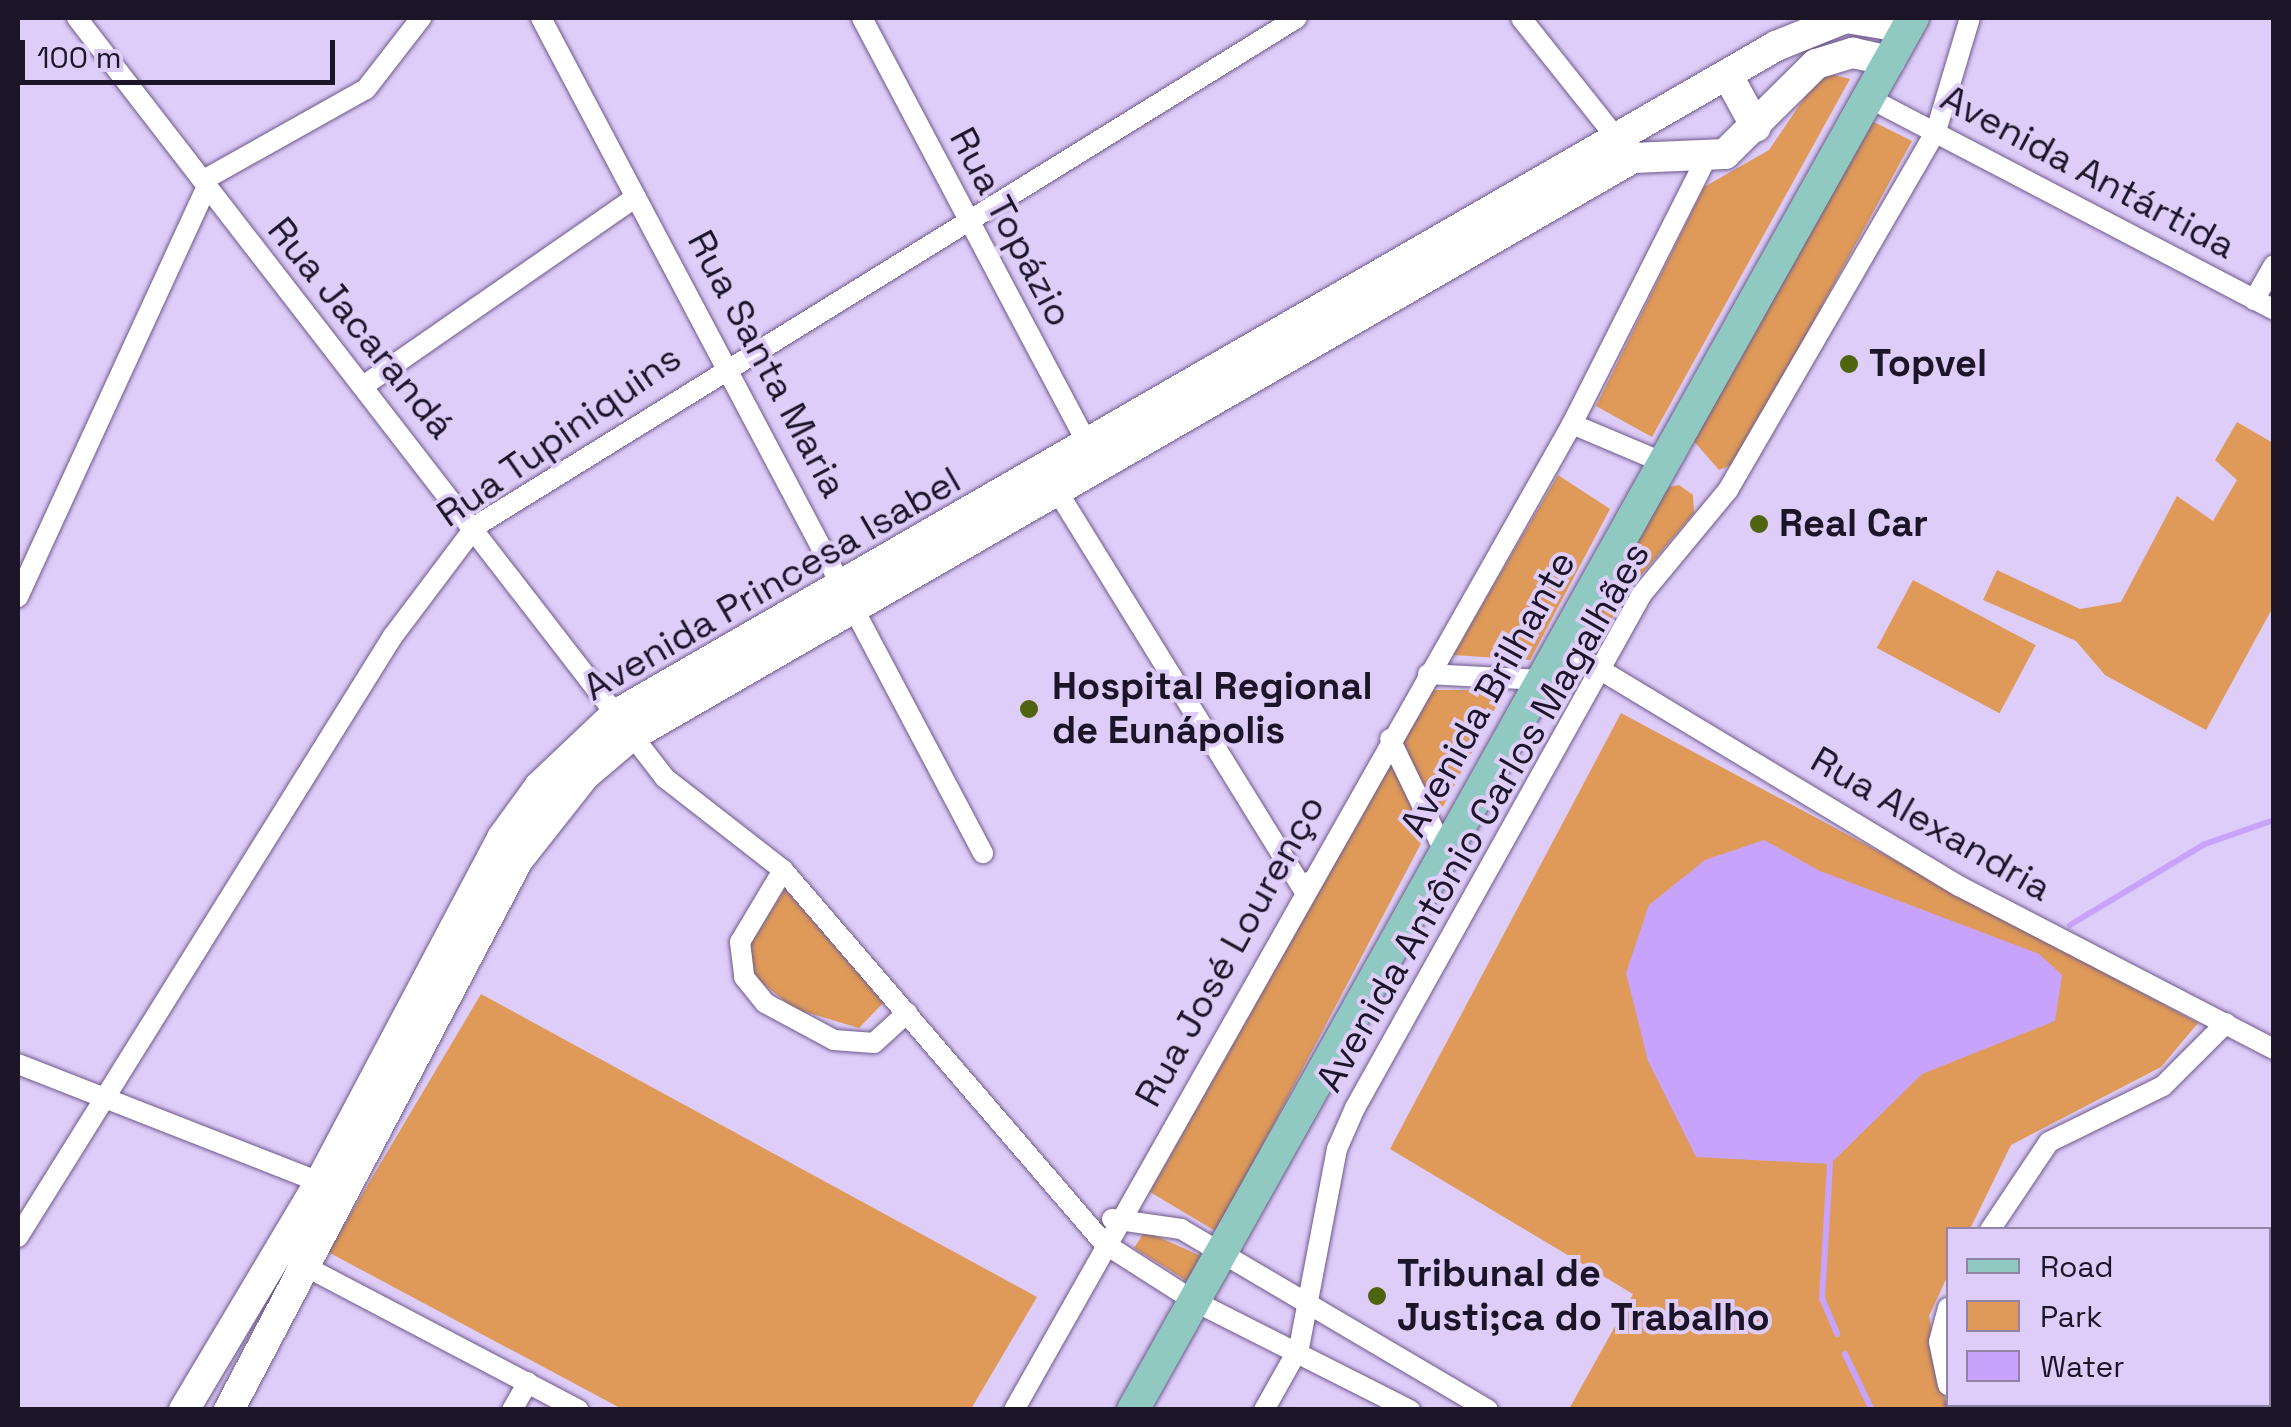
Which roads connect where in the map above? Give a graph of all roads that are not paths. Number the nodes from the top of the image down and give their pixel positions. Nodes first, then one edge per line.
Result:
1 (76, 18) edge
2 (422, 18) edge
3 (541, 18) edge
4 (862, 18) edge
5 (1297, 18) edge
6 (1521, 18) edge
7 (1970, 18) edge
8 (1910, 23) edge
9 (1890, 61) junction
10 (1728, 76) junction
11 (1869, 98) junction
12 (1677, 106) junction
13 (1756, 127) junction
14 (1936, 130) junction
15 (1626, 149) junction
16 (1701, 156) junction
17 (206, 185) junction
18 (636, 196) junction
19 (968, 224) junction
20 (2274, 265) edge
21 (2254, 300) junction
22 (2274, 310) edge
23 (730, 361) junction
24 (366, 384) junction
25 (1572, 424) junction
26 (1094, 456) junction
27 (1662, 462) junction
28 (1051, 481) junction
29 (476, 526) junction
30 (18, 597) edge
31 (854, 599) junction
32 (1561, 646) junction
33 (1599, 670) junction
34 (1428, 674) junction
35 (1541, 680) junction
36 (623, 726) junction
37 (1390, 739) junction
38 (983, 853) dead end
39 (1445, 853) junction
40 (783, 870) junction
41 (1310, 882) junction
42 (907, 1013) junction
43 (2226, 1023) junction
44 (2274, 1049) edge
45 (18, 1064) edge
46 (102, 1102) junction
47 (334, 1187) junction
48 (1120, 1218) junction
49 (1085, 1222) junction
50 (1992, 1227) edge
51 (18, 1237) edge
52 (1105, 1244) junction
53 (1222, 1251) junction
54 (280, 1253) junction
55 (308, 1268) junction
56 (1194, 1300) junction
57 (1304, 1305) junction
58 (1946, 1316) edge
59 (1299, 1348) junction
60 (217, 1356) junction
61 (249, 1374) junction
62 (1946, 1375) edge
63 (528, 1382) junction
64 (184, 1410) edge
65 (229, 1410) edge
66 (512, 1410) edge
67 (579, 1410) edge
68 (1014, 1410) edge
69 (1132, 1410) edge
70 (1264, 1410) edge
71 (1410, 1410) edge
72 (1488, 1410) edge

1 - 17 street, Rua Jacarandá
2 - 17 street
3 - 18 street, Rua Santa Maria
4 - 19 street, Rua Topázio
5 - 19 street, Rua Tupiniquins
6 - 15 street
7 - 14 street, Avenida Antônio Carlos Magalhães
8 - 9 main road, Avenida Brilhante
8 - 10 main road
9 - 11 main road, Avenida Brilhante
9 - 13 main road
10 - 12 main road, Avenida Princesa Isabel
10 - 13 main road
11 - 14 street, Avenida Antártida
11 - 27 main road, Avenida Brilhante
12 - 15 main road, Avenida Princesa Isabel
12 - 16 main road
13 - 16 main road
14 - 21 street, Avenida Antártida
14 - 33 street, Avenida Antônio Carlos Magalhães
15 - 16 main road, Avenida Princesa Isabel
15 - 26 main road, Avenida Princesa Isabel
16 - 25 street, Rua José Lourenço
17 - 24 street, Rua Jacarandá
17 - 30 street
18 - 23 street, Rua Santa Maria
18 - 24 street
19 - 23 street, Rua Tupiniquins
19 - 26 street, Rua Topázio
20 - 21 street
21 - 22 street, Avenida Antártida
23 - 29 street, Rua Tupiniquins
23 - 31 street, Rua Santa Maria
24 - 29 street, Rua Jacarandá
25 - 27 street
25 - 34 street, Rua José Lourenço
26 - 28 main road, Avenida Princesa Isabel
27 - 32 main road, Avenida Brilhante
28 - 31 main road, Avenida Princesa Isabel
28 - 41 street
29 - 36 street, Rua Jacarandá
29 - 46 street, Rua Tupiniquins
31 - 36 main road, Avenida Princesa Isabel
31 - 38 street, Rua Santa Maria
32 - 33 street, Rua Alexandria
32 - 35 main road, Avenida Brilhante
33 - 43 street, Rua Alexandria
33 - 57 street, Avenida Antônio Carlos Magalhães
34 - 35 street
34 - 37 street, Rua José Lourenço
35 - 39 main road, Avenida Brilhante
36 - 40 street, Rua Jacarandá
36 - 47 main road, Avenida Princesa Isabel
37 - 39 street
37 - 41 street, Rua José Lourenço
39 - 53 main road, Avenida Brilhante
40 - 42 street, Rua Jacarandá
40 - 42 street
41 - 48 street, Rua José Lourenço
42 - 49 street, Rua Jacarandá
43 - 44 street, Rua Alexandria
43 - 50 street
45 - 46 street
46 - 47 street
46 - 51 street, Rua Tupiniquins
47 - 54 main road, Avenida Princesa Isabel
47 - 55 main road, Avenida Princesa Isabel
48 - 49 street
48 - 52 street, Rua José Lourenço
48 - 53 street
49 - 52 street, Rua Jacarandá
52 - 56 street, Rua Jacarandá
52 - 68 street, Rua José Lourenço
53 - 56 main road, Avenida Brilhante
53 - 57 street
54 - 55 street
54 - 60 main road, Avenida Princesa Isabel
55 - 61 main road, Avenida Princesa Isabel
55 - 63 street
56 - 59 street, Rua Jacarandá
56 - 69 main road, Avenida Brilhante
57 - 59 street, Avenida Antônio Carlos Magalhães
57 - 72 street
58 - 62 street
59 - 70 street
59 - 71 street, Rua Jacarandá
60 - 61 main road
60 - 64 main road, Avenida Princesa Isabel
61 - 65 main road, Avenida Princesa Isabel
63 - 66 street
63 - 67 street

